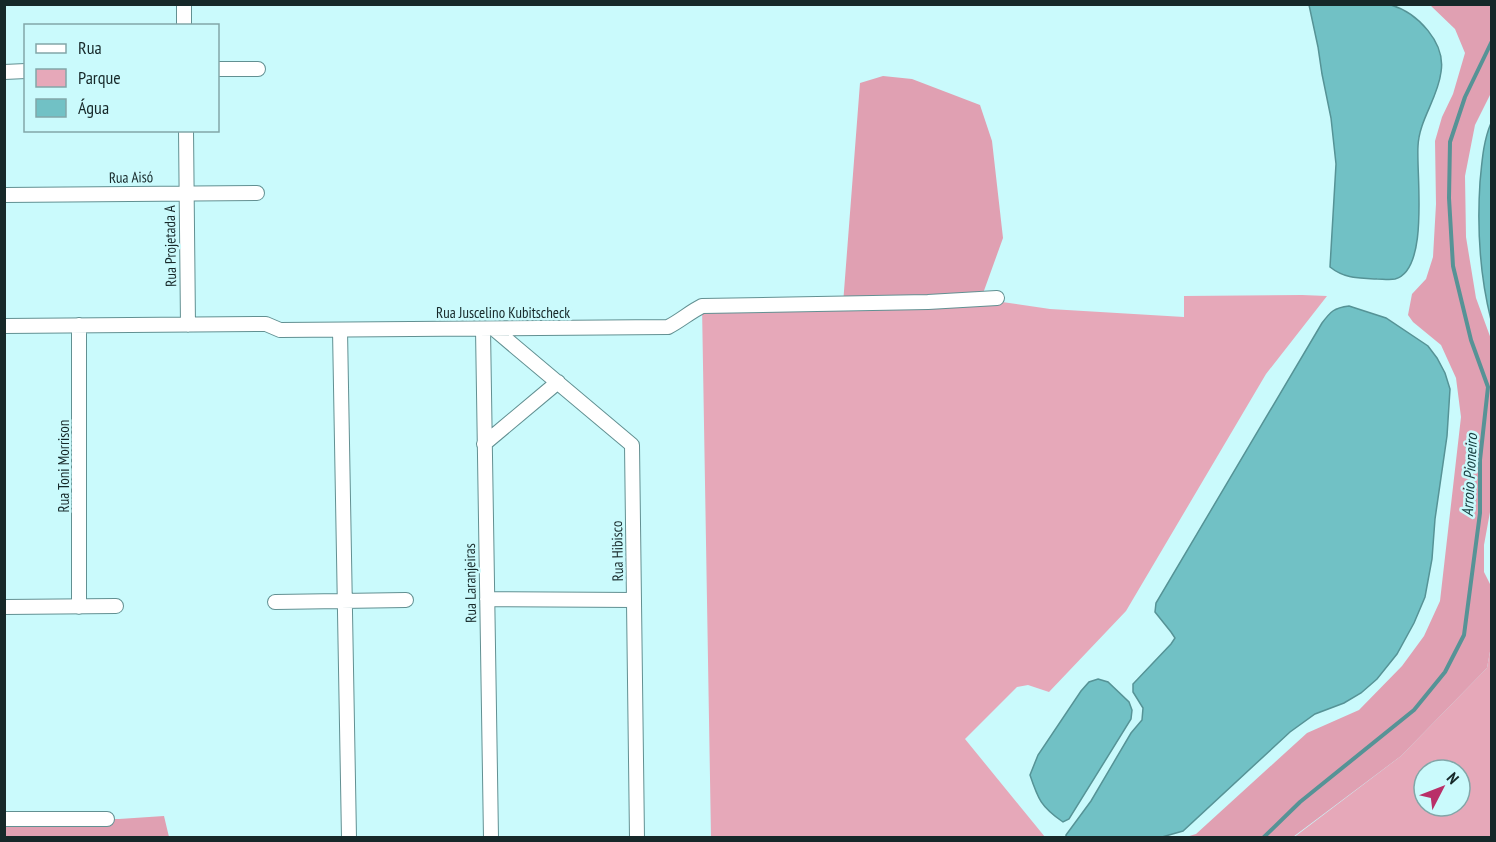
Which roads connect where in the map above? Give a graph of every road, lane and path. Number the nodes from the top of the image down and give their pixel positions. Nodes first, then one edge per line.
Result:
1 (184, 4) edge
2 (184, 24) edge
3 (219, 69) edge
4 (258, 69) dead end
5 (4, 72) edge
6 (24, 72) edge
7 (186, 132) edge
8 (186, 192) junction
9 (257, 193) dead end
10 (4, 195) edge
11 (997, 298) dead end
12 (79, 325) junction
13 (188, 325) junction
14 (4, 326) edge
15 (488, 329) junction
16 (340, 330) junction
17 (558, 382) junction
18 (484, 444) junction
19 (406, 600) dead end
20 (487, 600) junction
21 (634, 600) junction
22 (345, 601) junction
23 (275, 602) dead end
24 (116, 606) dead end
25 (4, 607) edge
26 (80, 607) junction
27 (4, 819) edge
28 (107, 819) dead end
29 (349, 837) edge
30 (491, 837) edge
31 (637, 837) edge

1 - 2 street
3 - 4 street
5 - 6 street
7 - 8 street, Rua Projetada A
8 - 9 street, Rua Aisó
8 - 10 street, Rua Aisó
8 - 13 street, Rua Projetada A
11 - 15 street, Rua Juscelino Kubitscheck
12 - 13 street, Rua Juscelino Kubitscheck
12 - 14 street, Rua Juscelino Kubitscheck
12 - 26 street, Rua Toni Morrison
13 - 16 street, Rua Juscelino Kubitscheck
15 - 16 street, Rua Juscelino Kubitscheck
15 - 17 street, Rua Hibisco
15 - 18 street, Rua Laranjeiras
16 - 22 street
17 - 18 street
17 - 21 street, Rua Hibisco
18 - 20 street, Rua Laranjeiras
19 - 22 street
20 - 21 street
20 - 30 street, Rua Laranjeiras
21 - 31 street, Rua Hibisco
22 - 23 street
22 - 29 street
24 - 26 street
25 - 26 street
27 - 28 street

